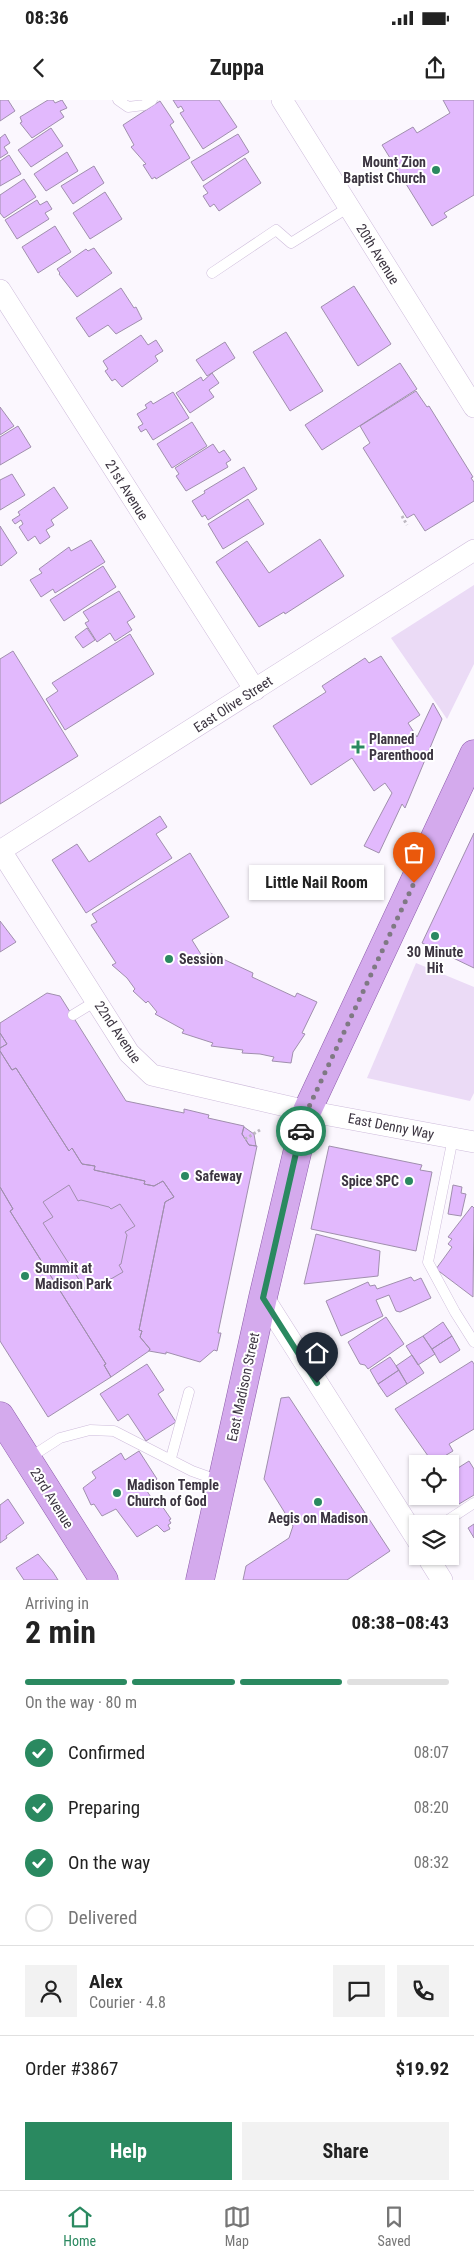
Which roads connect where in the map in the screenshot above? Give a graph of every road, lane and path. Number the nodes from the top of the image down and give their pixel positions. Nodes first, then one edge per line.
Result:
1 (118, 100) edge
2 (152, 100) edge
3 (282, 100) edge
4 (349, 207) junction
5 (212, 273) dead end
6 (0, 290) edge
7 (474, 407) edge
8 (402, 516) dead end
9 (407, 524) dead end
10 (471, 551) edge
11 (255, 690) junction
12 (474, 754) edge
13 (0, 851) edge
14 (8, 876) edge
15 (96, 1001) junction
16 (72, 1015) dead end
17 (307, 1111) junction
18 (260, 1130) dead end
19 (453, 1138) junction
20 (245, 1139) dead end
21 (474, 1142) edge
22 (263, 1298) junction
23 (474, 1342) edge
24 (189, 1392) dead end
25 (0, 1416) edge
26 (171, 1458) junction
27 (28, 1459) junction
28 (222, 1482) junction
29 (474, 1503) edge
30 (456, 1515) edge
31 (409, 1527) edge
32 (433, 1565) edge
33 (202, 1571) edge
34 (104, 1580) edge
35 (183, 1580) edge
36 (442, 1580) edge

1 - 2 lane
3 - 4 street, 20th Avenue
4 - 5 lane
4 - 7 street, 20th Avenue
6 - 11 street, 21st Avenue
8 - 9 path
10 - 11 street, East Olive Street
11 - 13 street, East Olive Street
12 - 17 main road, East Madison Street
13 - 14 street, 22nd Avenue
14 - 15 street, 22nd Avenue
15 - 16 lane
15 - 17 street, 22nd Avenue
17 - 19 street, East Denny Way
17 - 22 main road, East Madison Street
18 - 20 path
19 - 21 street, East Denny Way
19 - 23 lane
22 - 28 main road, East Madison Street
22 - 31 street
24 - 26 lane
25 - 27 main road, 23rd Avenue
26 - 27 lane
26 - 28 lane
27 - 34 main road, 23rd Avenue
28 - 33 main road, East Madison Street
29 - 30 lane
32 - 36 street
33 - 35 main road

